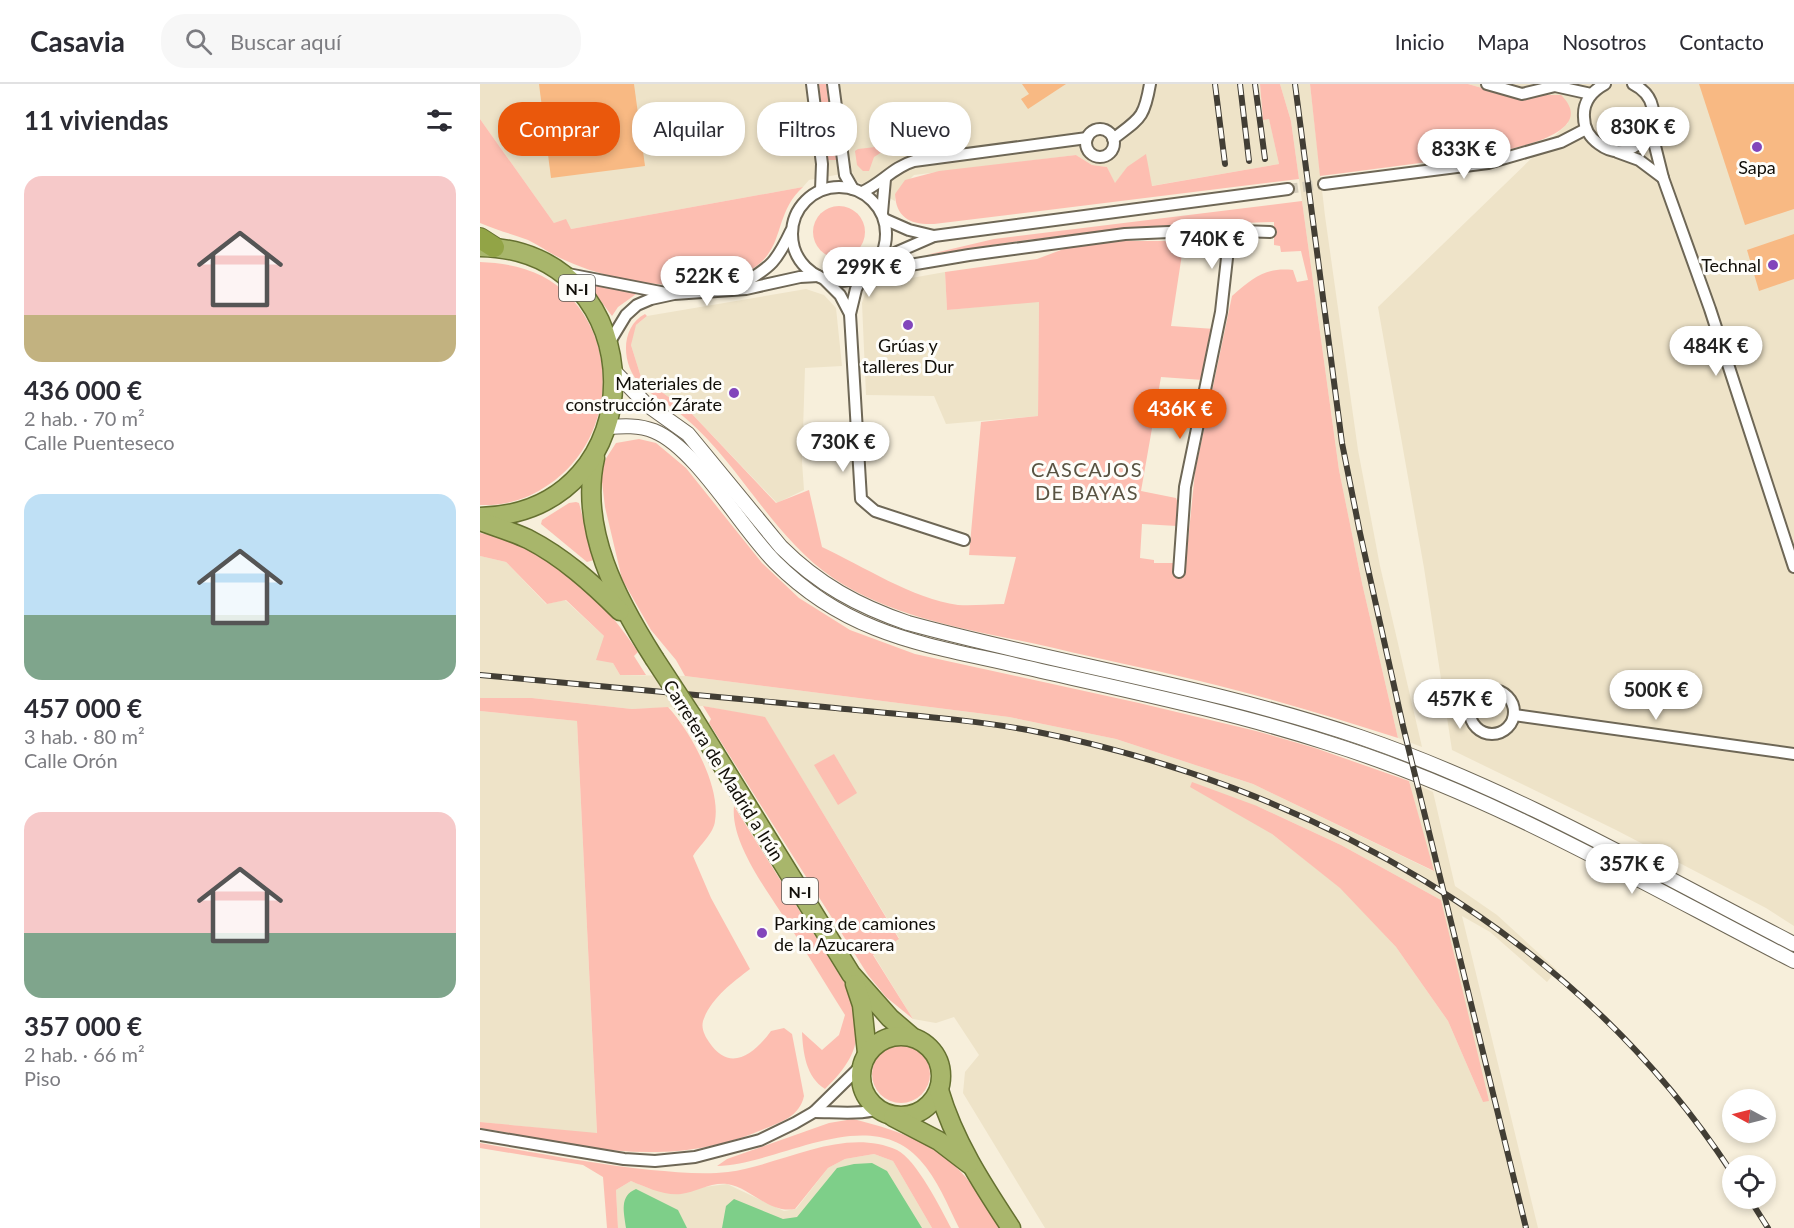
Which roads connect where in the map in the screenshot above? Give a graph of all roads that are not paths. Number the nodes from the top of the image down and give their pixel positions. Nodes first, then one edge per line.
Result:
1 (812, 84) edge
2 (833, 84) edge
3 (1150, 84) edge
4 (1487, 84) edge
5 (1635, 84) edge
6 (1598, 87) edge
7 (1586, 129) junction
8 (1651, 130) junction
9 (1115, 136) junction
10 (1088, 144) junction
11 (1614, 151) junction
12 (1663, 178) junction
13 (885, 179) junction
14 (1324, 184) tunnel mouth
15 (1288, 189) tunnel mouth
16 (821, 190) junction
17 (858, 191) junction
18 (883, 216) junction
19 (792, 228) junction
20 (1230, 231) junction
21 (1270, 232) dead end
22 (934, 236) junction
23 (485, 244) edge
24 (877, 262) junction
25 (559, 272) junction
26 (864, 274) junction
27 (821, 277) junction
28 (735, 289) junction
29 (674, 294) junction
30 (850, 314) junction
31 (609, 343) junction
32 (615, 372) junction
33 (608, 427) junction
34 (596, 452) junction
35 (480, 519) edge
36 (964, 540) dead end
37 (1794, 567) edge
38 (1179, 572) dead end
39 (631, 623) junction
40 (1514, 715) junction
41 (1794, 754) edge
42 (1794, 944) edge
43 (1794, 961) edge
44 (851, 974) junction
45 (911, 1036) junction
46 (865, 1059) junction
47 (939, 1090) junction
48 (882, 1111) junction
49 (814, 1112) junction
50 (480, 1135) edge
51 (970, 1165) junction
52 (1011, 1228) edge

1 - 16 street
2 - 17 street
3 - 9 street
4 - 6 street
5 - 8 street
6 - 7 street
7 - 11 street
7 - 14 street
8 - 11 street
8 - 12 street
9 - 10 street
9 - 10 street
10 - 13 street
11 - 12 street
12 - 37 street
13 - 17 street
13 - 18 street
15 - 22 street
16 - 17 street
16 - 19 street
17 - 18 street
18 - 22 street
18 - 24 street
19 - 27 street
19 - 28 street
20 - 21 street
20 - 24 street
20 - 38 street
22 - 24 street
23 - 25 highway, N-I
24 - 26 street
25 - 29 street
25 - 31 highway, N-I
26 - 27 street
26 - 30 street
27 - 28 street
27 - 30 street
28 - 29 street
29 - 31 street
30 - 36 street
31 - 32 highway, N-I
32 - 33 highway, N-I
32 - 42 street
33 - 34 highway, N-I
33 - 43 street
34 - 35 highway, N-I
34 - 39 highway, N-I
35 - 39 highway, N-I
39 - 44 highway, Carretera de Madrid a Irún / N-I, bridge
40 - 40 street
40 - 41 street
44 - 45 highway, N-I
44 - 46 highway, N-I
45 - 46 highway
45 - 47 highway
46 - 48 highway
46 - 49 street
47 - 48 highway
47 - 51 highway
48 - 49 street
48 - 51 highway
49 - 50 street
51 - 52 highway

